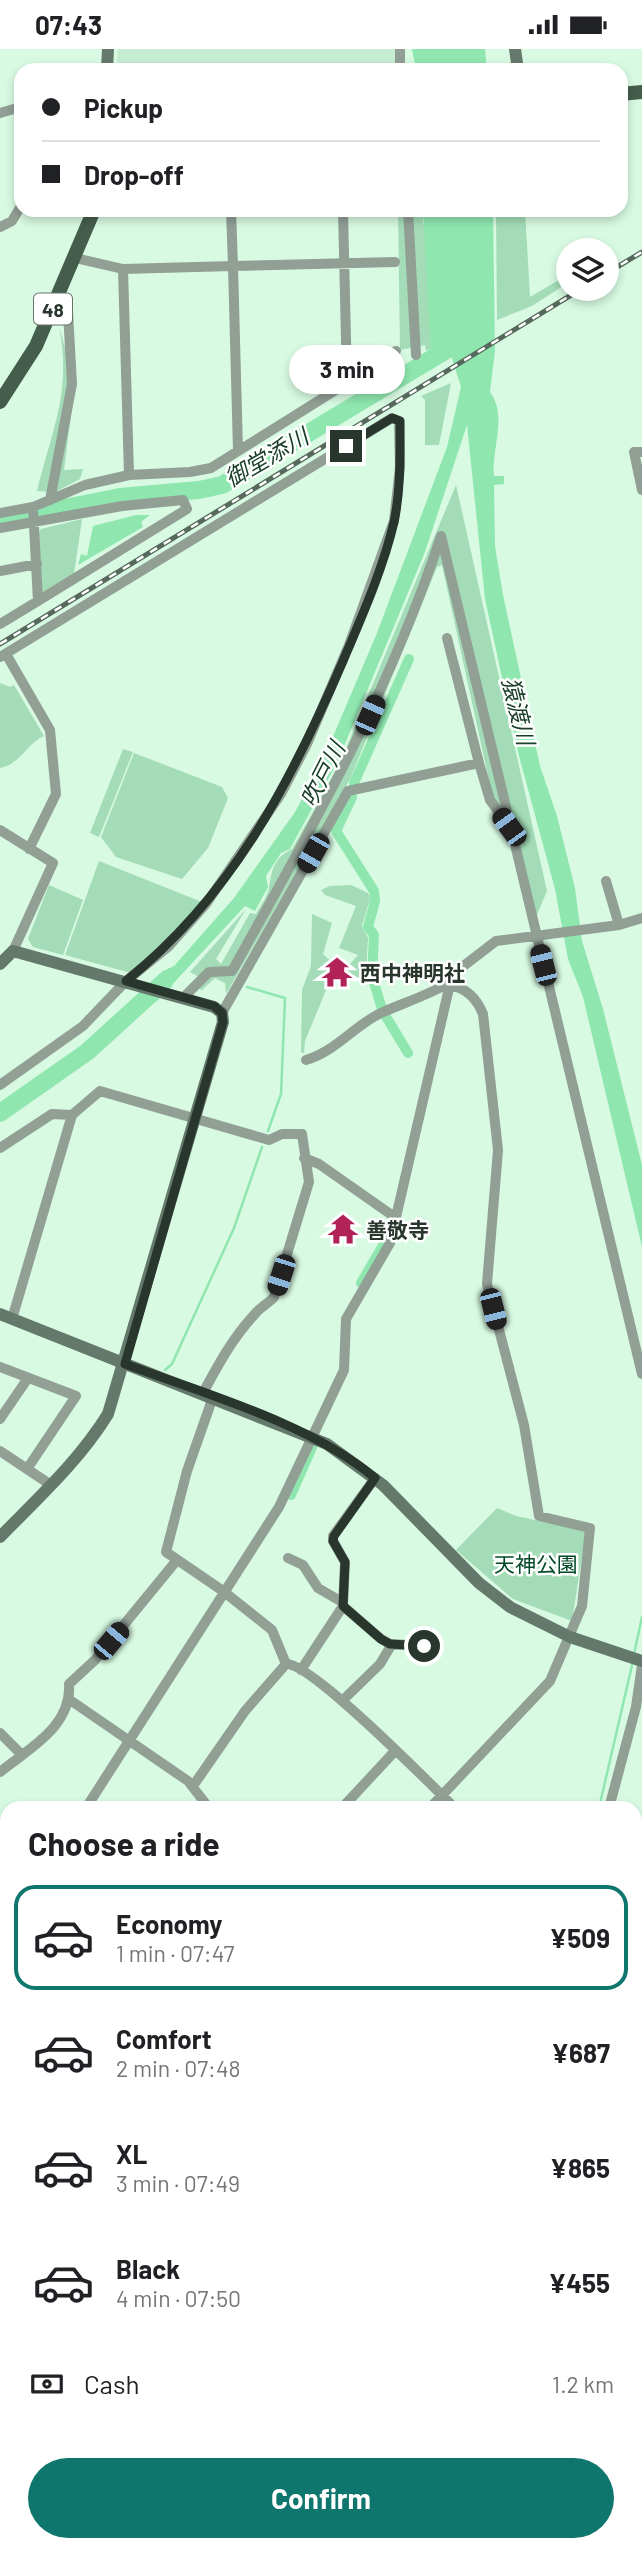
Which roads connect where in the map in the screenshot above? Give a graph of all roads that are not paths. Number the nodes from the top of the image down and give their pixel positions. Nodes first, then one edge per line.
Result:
1 (14, 217) edge
2 (91, 217) edge
3 (231, 217) edge
4 (343, 217) edge
5 (408, 217) edge
6 (0, 226) edge
7 (75, 258) junction
8 (395, 262) dead end
9 (344, 264) junction
10 (233, 266) junction
11 (123, 269) junction
12 (68, 312) dead end
13 (396, 351) dead end
14 (416, 355) dead end
15 (347, 383) junction
16 (0, 402) edge
17 (239, 451) junction
18 (642, 451) edge
19 (129, 475) junction
20 (642, 490) edge
21 (50, 500) junction
22 (33, 507) junction
23 (0, 513) edge
24 (36, 523) junction
25 (0, 528) edge
26 (37, 564) junction
27 (0, 571) edge
28 (38, 601) junction
29 (0, 624) edge
30 (447, 638) dead end
31 (3, 655) edge
32 (479, 763) junction
33 (509, 827) junction
34 (0, 830) edge
35 (29, 849) junction
36 (606, 881) dead end
37 (642, 918) edge
38 (619, 925) junction
39 (536, 937) junction
40 (0, 947) edge
41 (13, 951) junction
42 (0, 964) edge
43 (129, 982) junction
44 (450, 984) junction
45 (181, 996) junction
46 (222, 1013) junction
47 (306, 1060) dead end
48 (0, 1085) edge
49 (72, 1115) junction
50 (195, 1119) junction
51 (0, 1148) edge
52 (303, 1158) junction
53 (396, 1219) junction
54 (6, 1317) edge
55 (125, 1364) junction
56 (0, 1367) edge
57 (642, 1374) edge
58 (28, 1378) junction
59 (208, 1395) junction
60 (0, 1419) edge
61 (312, 1436) junction
62 (0, 1451) edge
63 (27, 1469) junction
64 (375, 1478) junction
65 (51, 1485) junction
66 (0, 1537) edge
67 (288, 1558) dead end
68 (177, 1560) junction
69 (223, 1591) junction
70 (343, 1604) junction
71 (570, 1637) junction
72 (392, 1644) junction
73 (424, 1646) dead end
74 (642, 1663) edge
75 (286, 1664) junction
76 (301, 1670) junction
77 (70, 1699) junction
78 (342, 1701) junction
79 (0, 1733) edge
80 (130, 1739) junction
81 (395, 1751) junction
82 (22, 1755) junction
83 (0, 1772) edge
84 (193, 1786) junction
85 (441, 1795) junction
86 (90, 1801) edge
87 (204, 1801) edge
88 (349, 1801) edge
89 (436, 1801) edge
90 (447, 1801) edge
91 (611, 1801) edge

1 - 6 street
2 - 7 main road, 48
3 - 10 street
4 - 9 street
5 - 14 street
7 - 11 street
7 - 16 main road, 48
8 - 9 street
9 - 10 street
9 - 15 street
10 - 11 street
10 - 17 street
11 - 19 street
12 - 21 street
13 - 15 street
15 - 17 street
17 - 19 street
18 - 20 street
19 - 21 street
21 - 22 street
22 - 23 street
22 - 24 street
24 - 25 street
24 - 26 street
24 - 28 street
26 - 27 street
26 - 28 street
28 - 29 street
30 - 32 street
31 - 35 street
31 - 43 street
32 - 33 street
32 - 46 street
33 - 39 street
33 - 45 street
34 - 35 street
35 - 41 street
36 - 38 street
37 - 38 street
38 - 39 street
39 - 44 street
39 - 57 street
40 - 41 street
41 - 42 street
41 - 43 street
43 - 45 street
43 - 48 street
44 - 47 street
44 - 53 street
44 - 71 street
45 - 46 street
46 - 50 street
49 - 50 street
49 - 51 street
49 - 54 street
50 - 52 street
50 - 55 street
52 - 53 street
52 - 59 street
53 - 61 street
54 - 55 street
55 - 59 street
55 - 65 street
56 - 58 street
58 - 60 street
58 - 63 street
59 - 61 street
59 - 68 street
61 - 64 street
61 - 69 street
62 - 63 street
63 - 65 street
64 - 70 street
64 - 71 street
65 - 66 street
67 - 70 street
68 - 69 street
68 - 77 street
69 - 75 street
69 - 80 street
70 - 72 street
70 - 76 street
71 - 74 street
71 - 85 street
72 - 73 street
72 - 78 street
74 - 91 street
75 - 76 street
75 - 84 street
76 - 78 street
77 - 80 street
77 - 82 street
78 - 81 street
79 - 82 street
80 - 84 street
80 - 86 street
81 - 85 street
81 - 88 street
82 - 83 street
84 - 87 street
85 - 89 street
85 - 90 street

